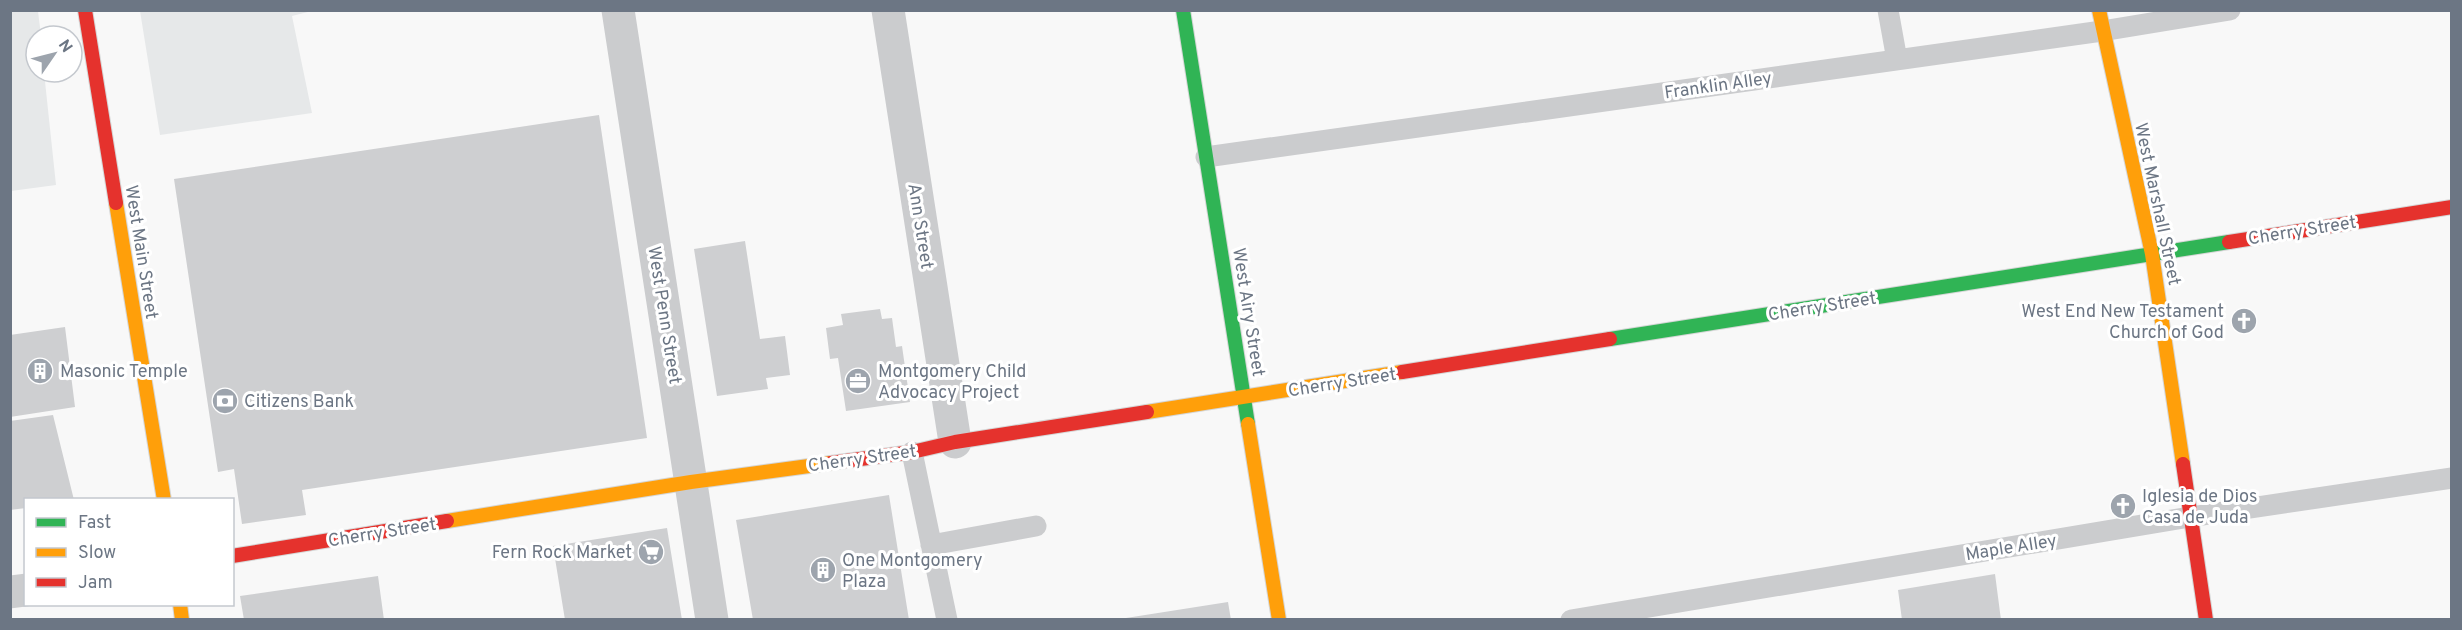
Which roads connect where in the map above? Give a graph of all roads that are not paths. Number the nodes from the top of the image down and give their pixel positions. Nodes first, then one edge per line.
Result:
1 (85, 10) edge
2 (888, 10) edge
3 (1183, 10) edge
4 (1888, 10) edge
5 (2230, 10) edge
6 (622, 11) edge
7 (2101, 21) edge
8 (1897, 60) junction
9 (1206, 157) junction
10 (2451, 207) edge
11 (2152, 254) junction
12 (1244, 397) junction
13 (955, 442) junction
14 (912, 452) junction
15 (2451, 478) edge
16 (691, 482) junction
17 (164, 498) edge
18 (2190, 517) junction
19 (1036, 526) dead end
20 (931, 545) junction
21 (234, 556) edge
22 (712, 620) edge
23 (947, 620) edge
24 (1279, 620) edge
25 (1571, 620) edge
26 (2206, 620) edge

1 - 17 street, West Main Street
2 - 13 street, Ann Street
3 - 9 street, West Airy Street
4 - 8 lane
5 - 7 lane, Franklin Alley
6 - 16 street, West Penn Street
7 - 8 lane, Franklin Alley
7 - 11 street, West Marshall Street
8 - 9 lane, Franklin Alley
9 - 12 street, West Airy Street
10 - 11 street, Cherry Street
11 - 12 street, Cherry Street
11 - 18 street, West Marshall Street
12 - 13 street, Cherry Street
12 - 24 street, West Airy Street
13 - 14 street, Cherry Street
14 - 16 street, Cherry Street
14 - 20 lane
15 - 18 lane, Maple Alley
16 - 21 street, Cherry Street
16 - 22 street, West Penn Street
18 - 25 lane, Maple Alley
18 - 26 street, West Marshall Street
19 - 20 lane
20 - 23 lane

